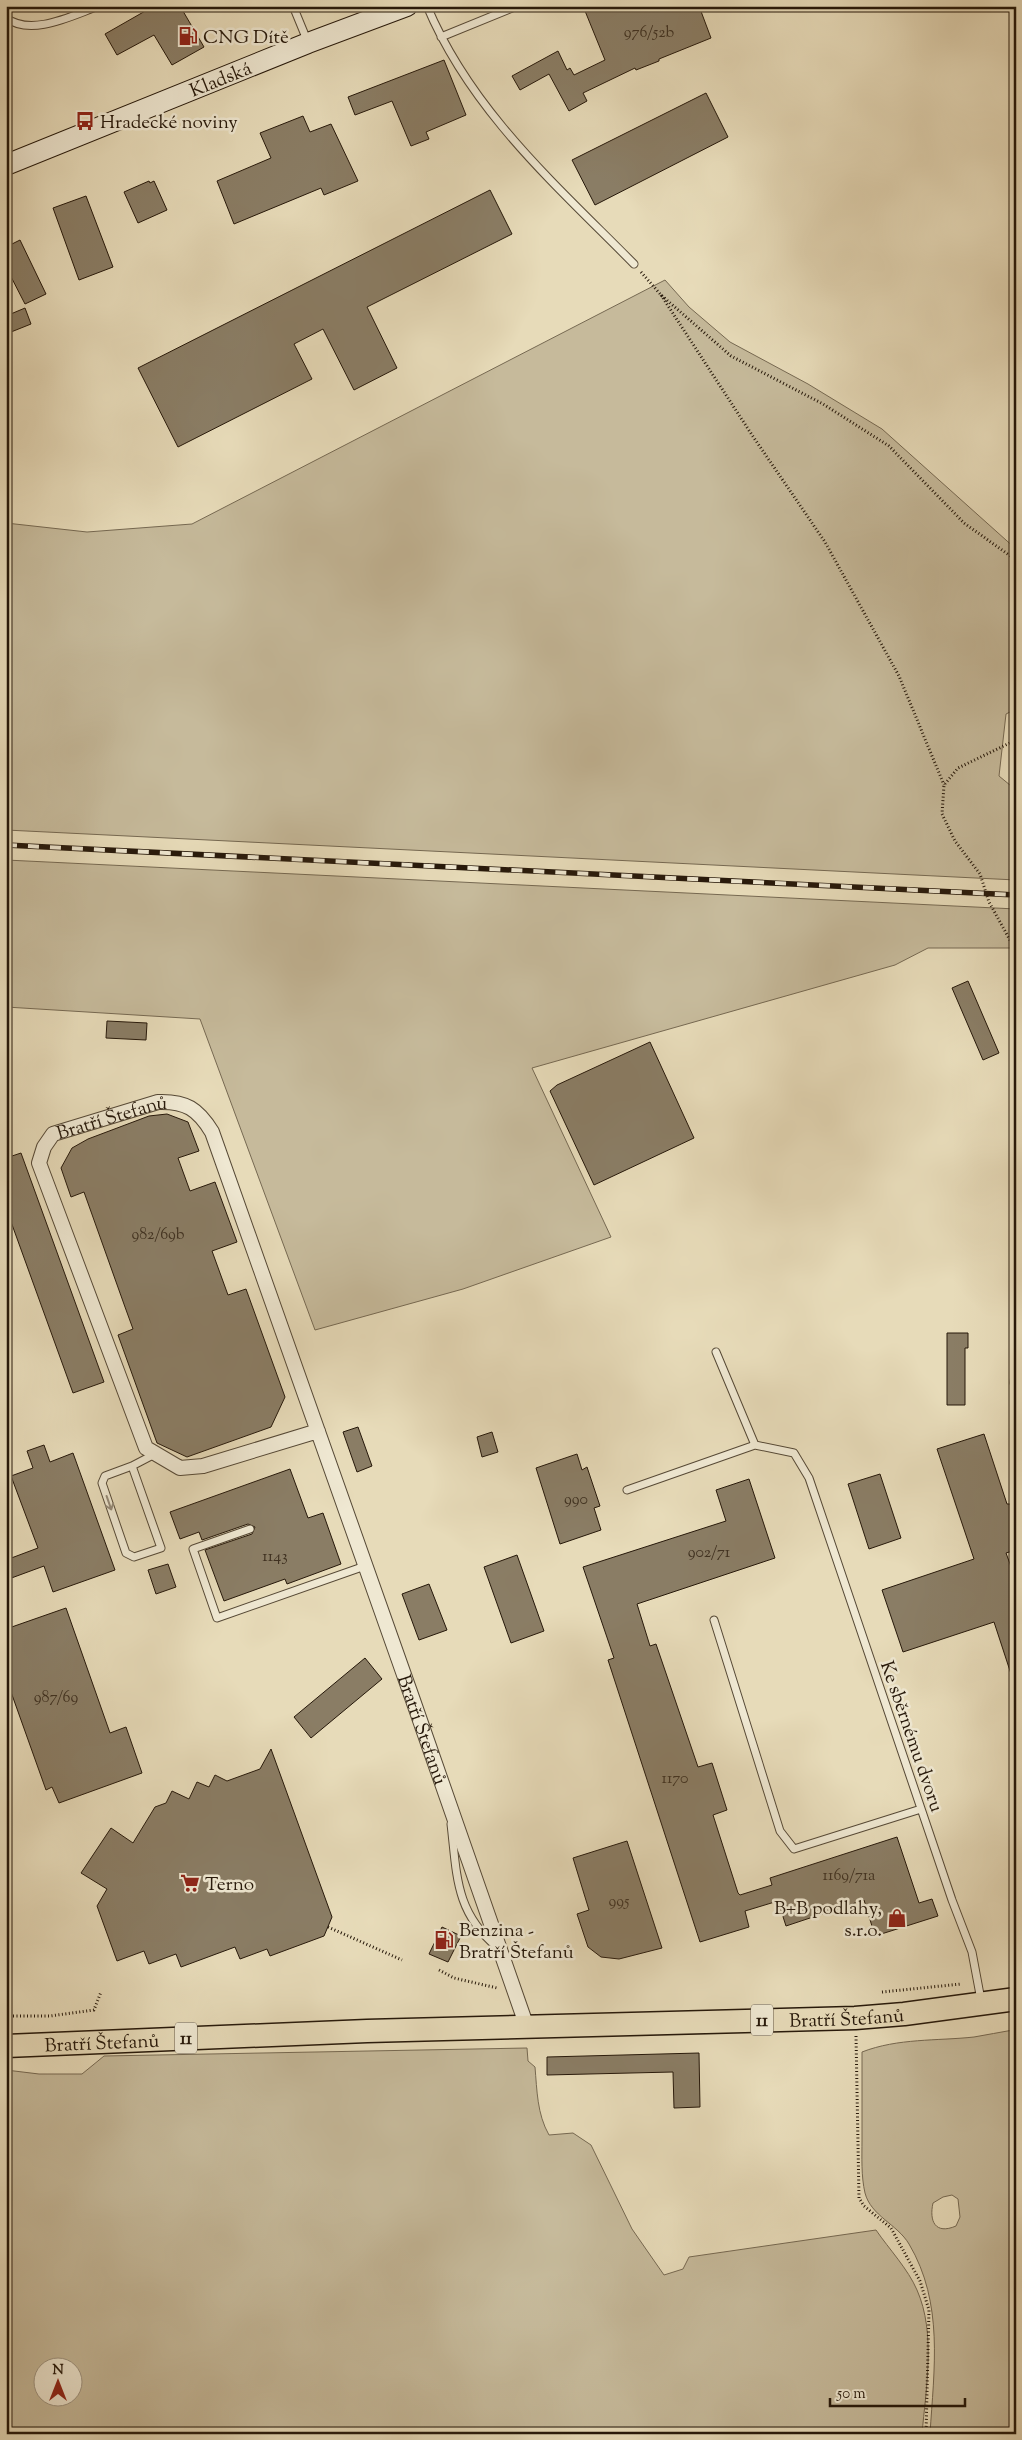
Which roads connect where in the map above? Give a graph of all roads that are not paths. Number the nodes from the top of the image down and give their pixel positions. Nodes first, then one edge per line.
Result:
1 (99, 6) edge
2 (293, 6) edge
3 (407, 6) edge
4 (427, 6) edge
5 (518, 6) edge
6 (6, 18) edge
7 (441, 37) junction
8 (308, 43) junction
9 (6, 165) edge
10 (634, 264) road end
11 (716, 1352) dead end
12 (1016, 1364) edge
13 (1014, 1383) dead end
14 (318, 1430) junction
15 (755, 1445) junction
16 (155, 1454) junction
17 (132, 1466) junction
18 (627, 1490) dead end
19 (250, 1529) dead end
20 (365, 1566) junction
21 (714, 1620) dead end
22 (921, 1809) junction
23 (1016, 1999) edge
24 (982, 2005) junction
25 (527, 2027) junction
26 (6, 2046) edge

1 - 6 lane
2 - 8 lane
3 - 8 main road, Kladská
4 - 7 lane
5 - 7 lane
7 - 10 lane
8 - 9 main road, Kladská
11 - 15 lane
12 - 13 lane
14 - 16 street, Bratří Štefanů
14 - 16 street, Bratří Štefanů
14 - 20 street, Bratří Štefanů
15 - 18 lane
15 - 22 lane, Ke sběrnému dvoru
16 - 17 lane
17 -> 17 lane
19 - 20 lane
20 - 25 street, Bratří Štefanů
21 - 22 lane
22 - 24 lane, Ke sběrnému dvoru
23 - 24 main road, Bratří Štefanů / 11
24 - 25 main road, Bratří Štefanů / 11
25 - 26 main road, Bratří Štefanů / 11

